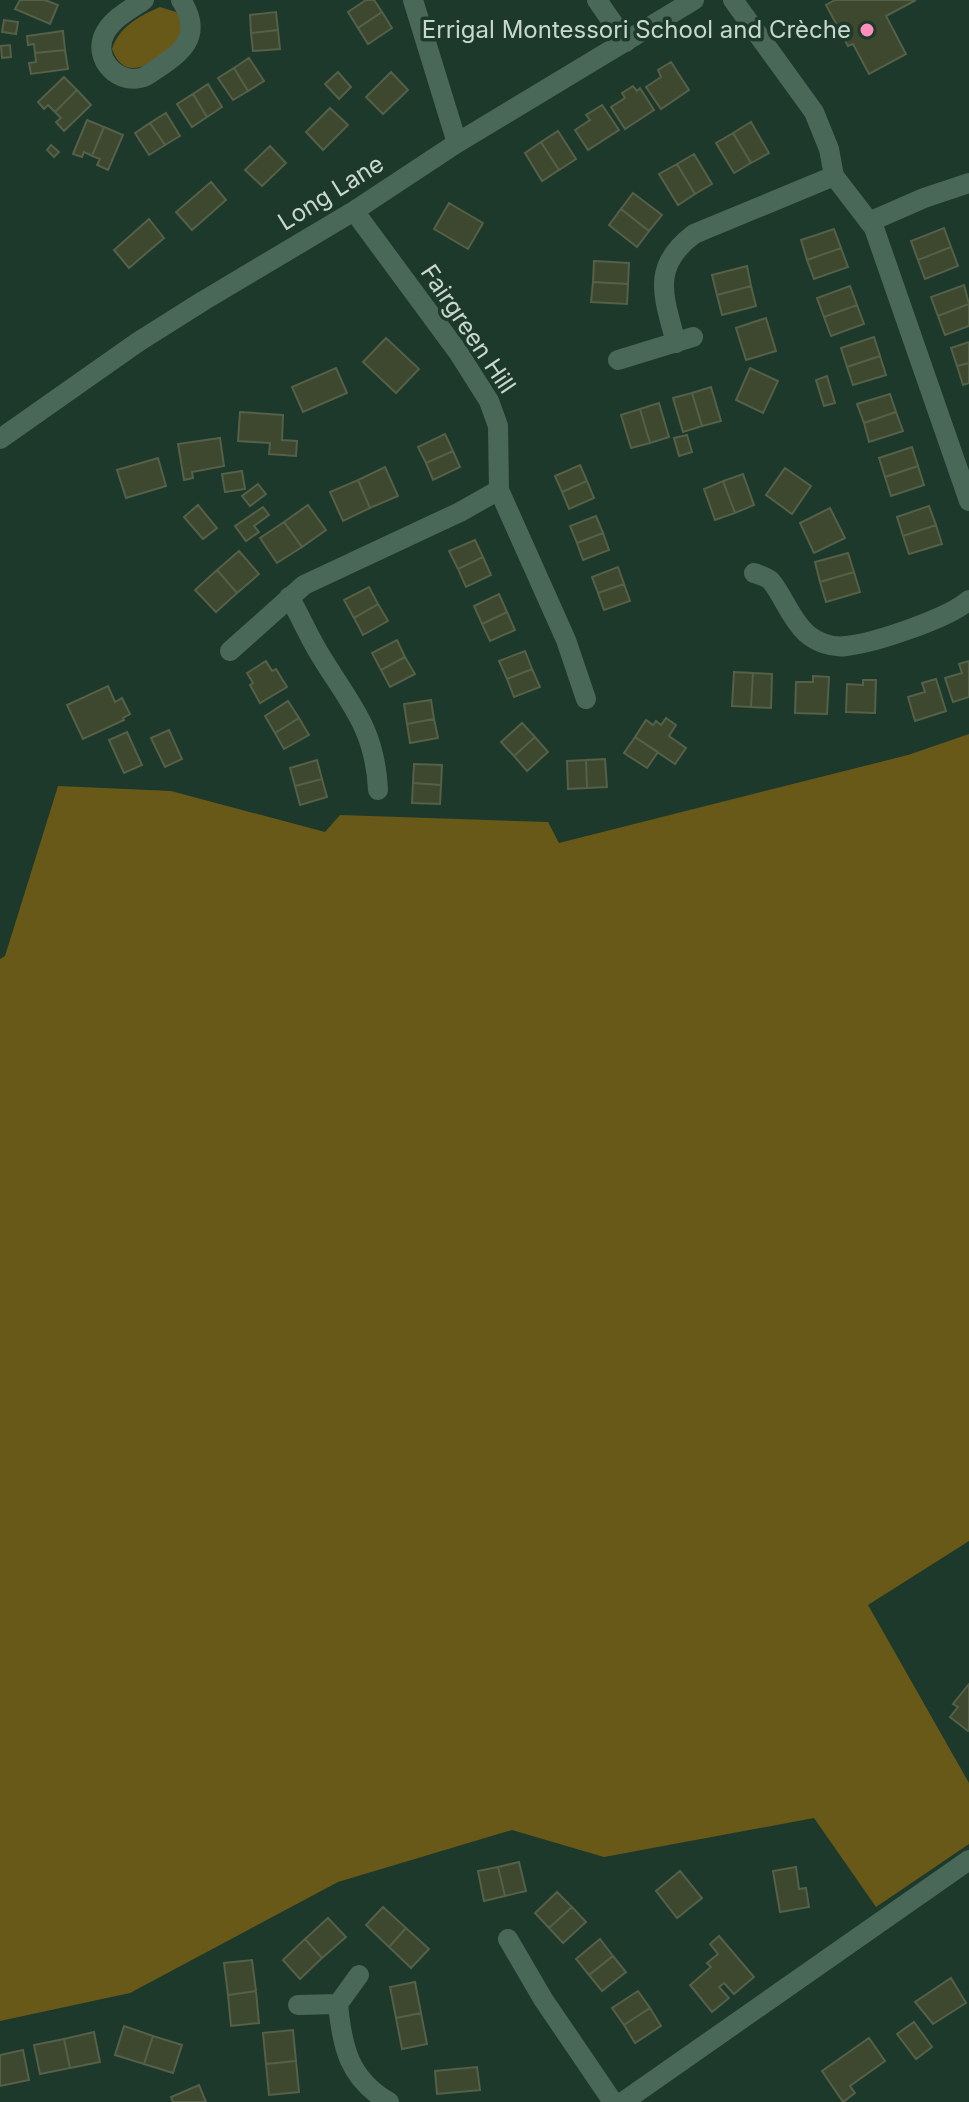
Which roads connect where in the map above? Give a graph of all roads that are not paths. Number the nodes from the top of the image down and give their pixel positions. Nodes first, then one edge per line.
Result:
1 (144, 0) edge
2 (181, 0) edge
3 (413, 0) edge
4 (597, 0) edge
5 (694, 0) edge
6 (733, 0) edge
7 (626, 42) junction
8 (457, 143) junction
9 (834, 176) junction
10 (969, 183) edge
11 (354, 211) junction
12 (869, 222) junction
13 (618, 360) dead end
14 (0, 439) edge
15 (499, 490) junction
16 (969, 501) edge
17 (754, 573) dead end
18 (289, 597) junction
19 (969, 600) edge
20 (230, 651) dead end
21 (586, 699) dead end
22 (378, 790) dead end
23 (969, 1860) edge
24 (508, 1939) dead end
25 (359, 1975) dead end
26 (338, 2004) junction
27 (298, 2005) dead end
28 (389, 2102) edge
29 (613, 2102) edge
30 (623, 2102) edge

1 - 2 street
3 - 8 street
4 - 7 street
5 - 7 street, Long Lane
6 - 9 street
7 - 8 street, Long Lane
8 - 11 street, Long Lane
9 - 12 street
9 - 13 street
10 - 12 street
11 - 14 street, Long Lane
11 - 15 street, Fairgreen Hill
12 - 16 street
15 - 18 street
15 - 21 street, Fairgreen Hill
17 - 19 street
18 - 20 street
18 - 22 street
23 - 30 street
24 - 29 street
25 - 26 street
26 - 27 street
26 - 28 street

